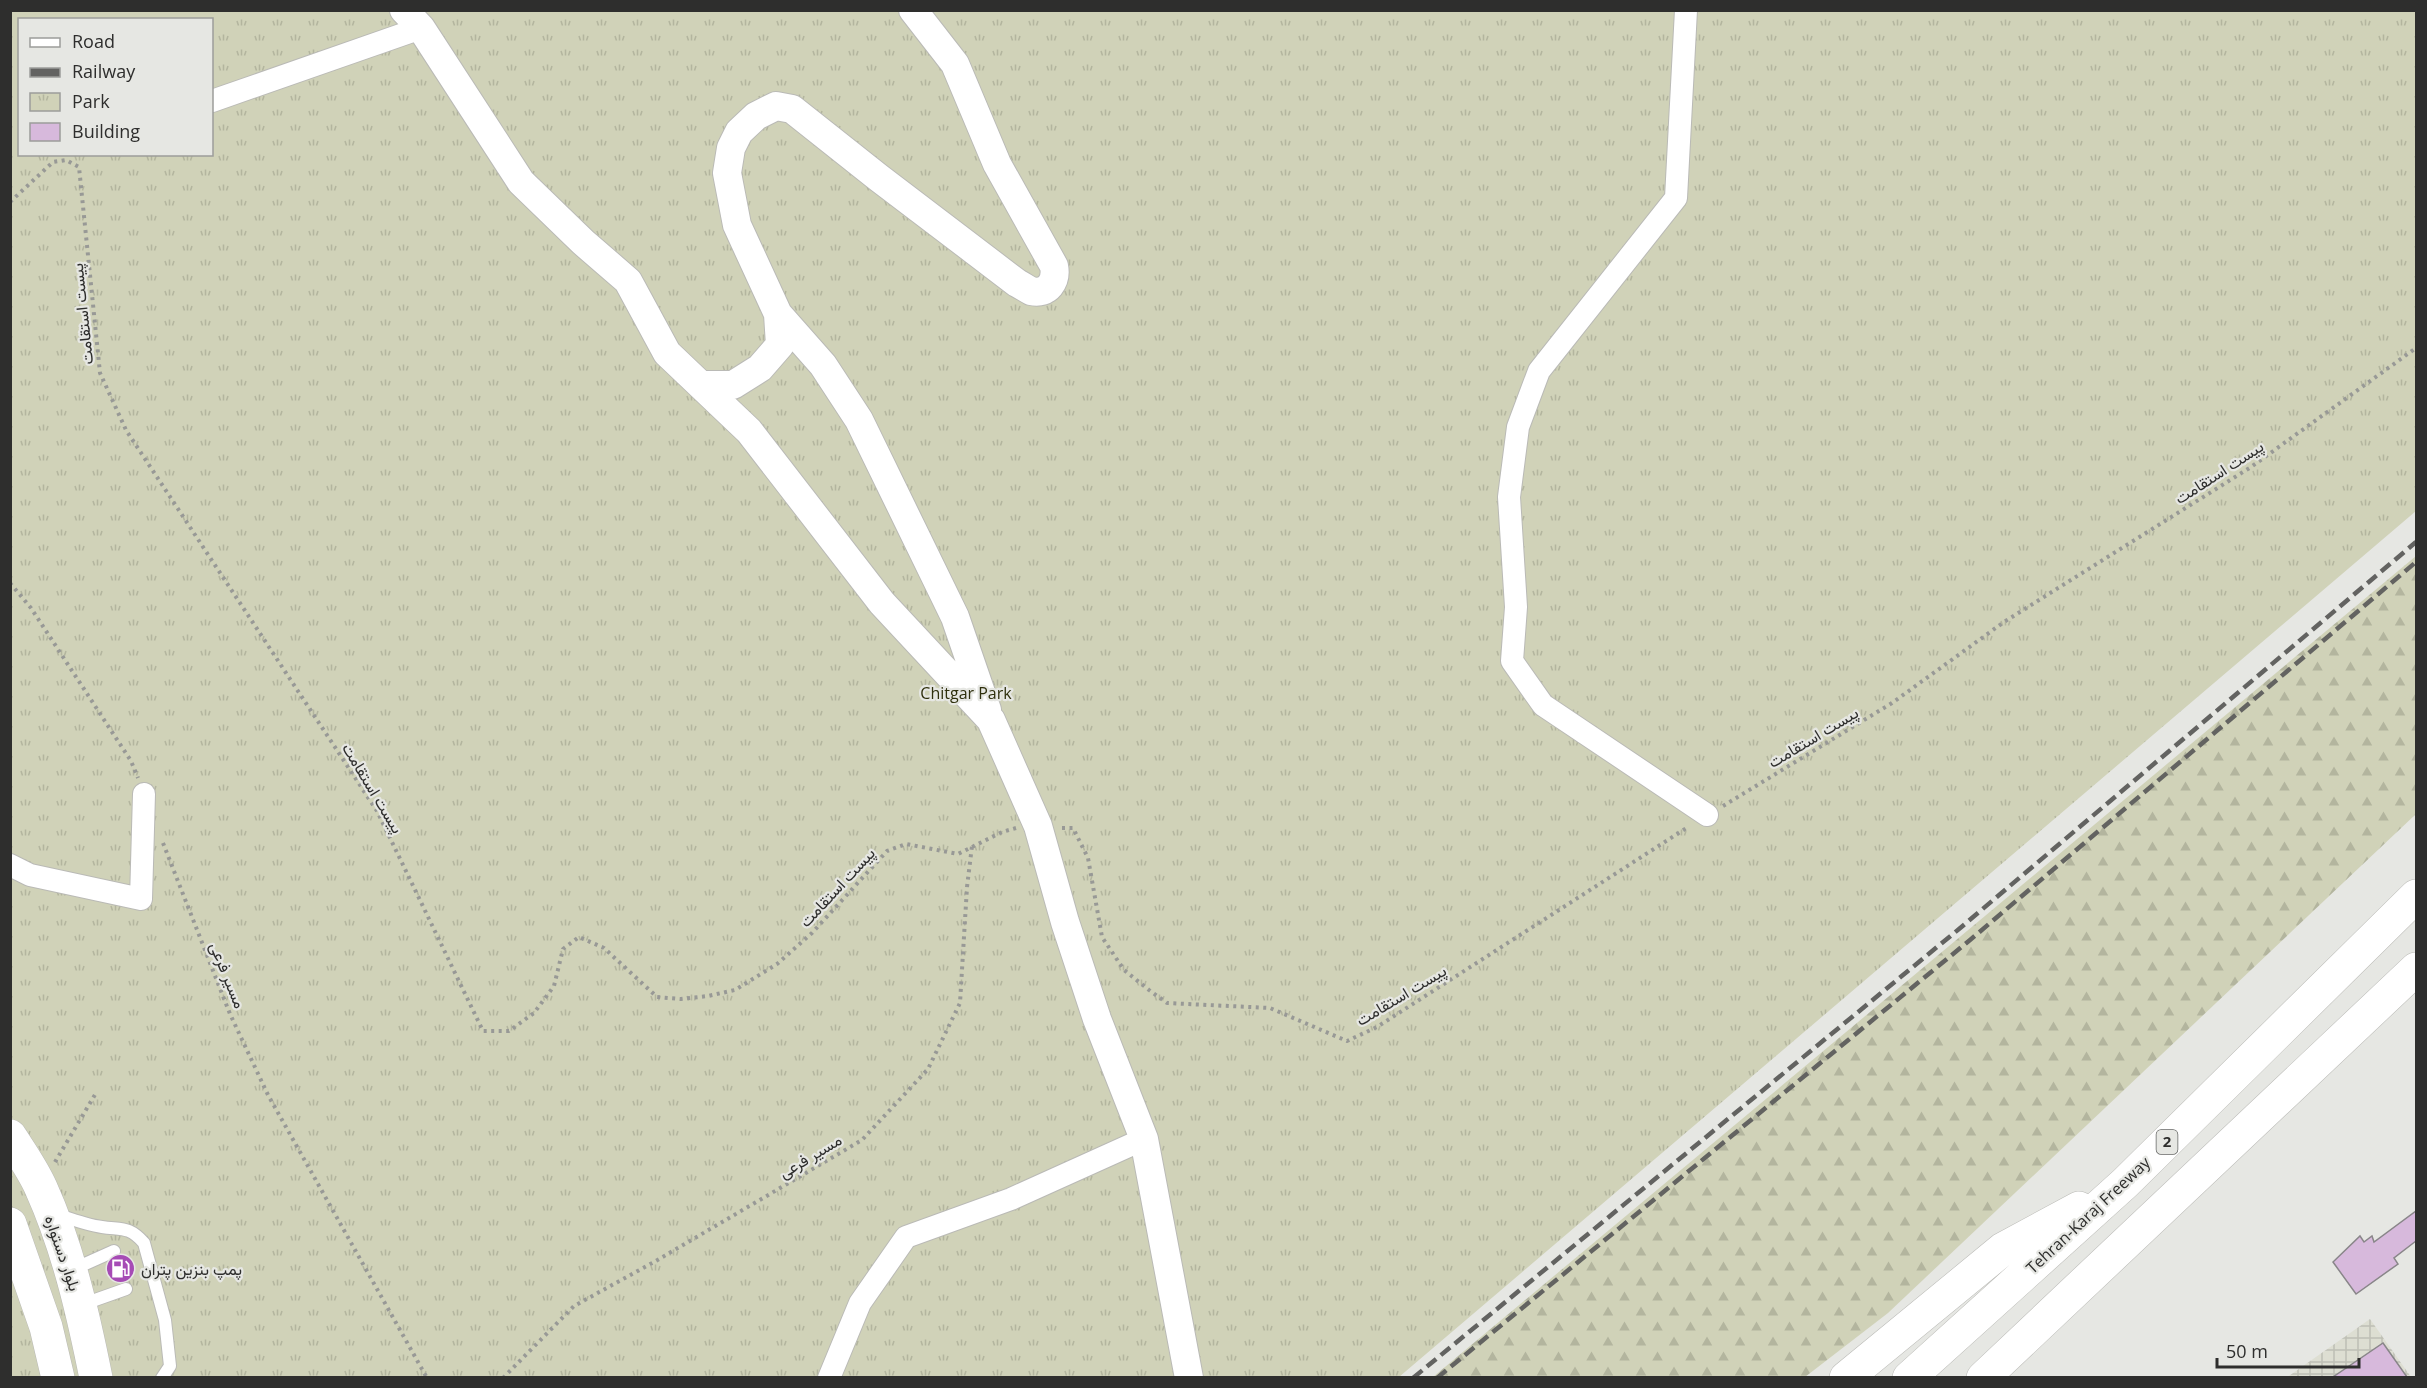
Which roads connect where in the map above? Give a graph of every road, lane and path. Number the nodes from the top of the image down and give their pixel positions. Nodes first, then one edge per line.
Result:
1 (913, 10) edge
2 (1686, 10) edge
3 (412, 19) edge
4 (213, 101) edge
5 (10, 202) edge
6 (778, 314) junction
7 (2416, 348) edge
8 (702, 385) junction
9 (10, 583) edge
10 (991, 720) junction
11 (144, 794) joint
12 (1707, 815) junction
13 (1038, 826) junction
14 (162, 838) dead end
15 (972, 846) junction
16 (10, 865) edge
17 (2416, 896) edge
18 (2416, 969) edge
19 (96, 1093) dead end
20 (10, 1136) edge
21 (1144, 1139) junction
22 (2126, 1183) junction
23 (45, 1199) junction
24 (10, 1224) edge
25 (114, 1251) dead end
26 (67, 1259) junction
27 (126, 1289) dead end
28 (82, 1310) junction
29 (58, 1377) edge
30 (96, 1377) edge
31 (162, 1377) edge
32 (427, 1377) edge
33 (503, 1377) edge
34 (829, 1377) edge
35 (1189, 1377) edge
36 (1846, 1377) edge
37 (1909, 1377) edge
38 (1983, 1377) edge

1 - 6 street
2 - 12 street
3 - 4 street
3 - 8 street
5 - 15 path, پیست استقامت
6 - 8 street
6 - 10 street
7 - 12 path, پیست استقامت
8 - 10 street
9 - 11 path
10 - 13 street
11 - 16 street
12 - 13 path, پیست استقامت
13 - 15 path, پیست استقامت
13 - 21 street
14 - 32 path, مسیر فرعی
15 - 33 path, مسیر فرعی
17 - 22 main road, Tehran-Karaj Freeway / 2
18 - 38 main road
19 - 23 path
20 - 23 main road, بلوار دستواره
21 - 34 street
21 - 35 street
22 - 36 main road
22 - 37 main road, Tehran-Karaj Freeway / 2
23 - 26 main road, بلوار دستواره
23 - 31 lane
24 - 29 main road
25 - 26 lane
26 - 28 main road, بلوار دستواره
27 - 28 lane
28 - 30 main road, بلوار دستواره

